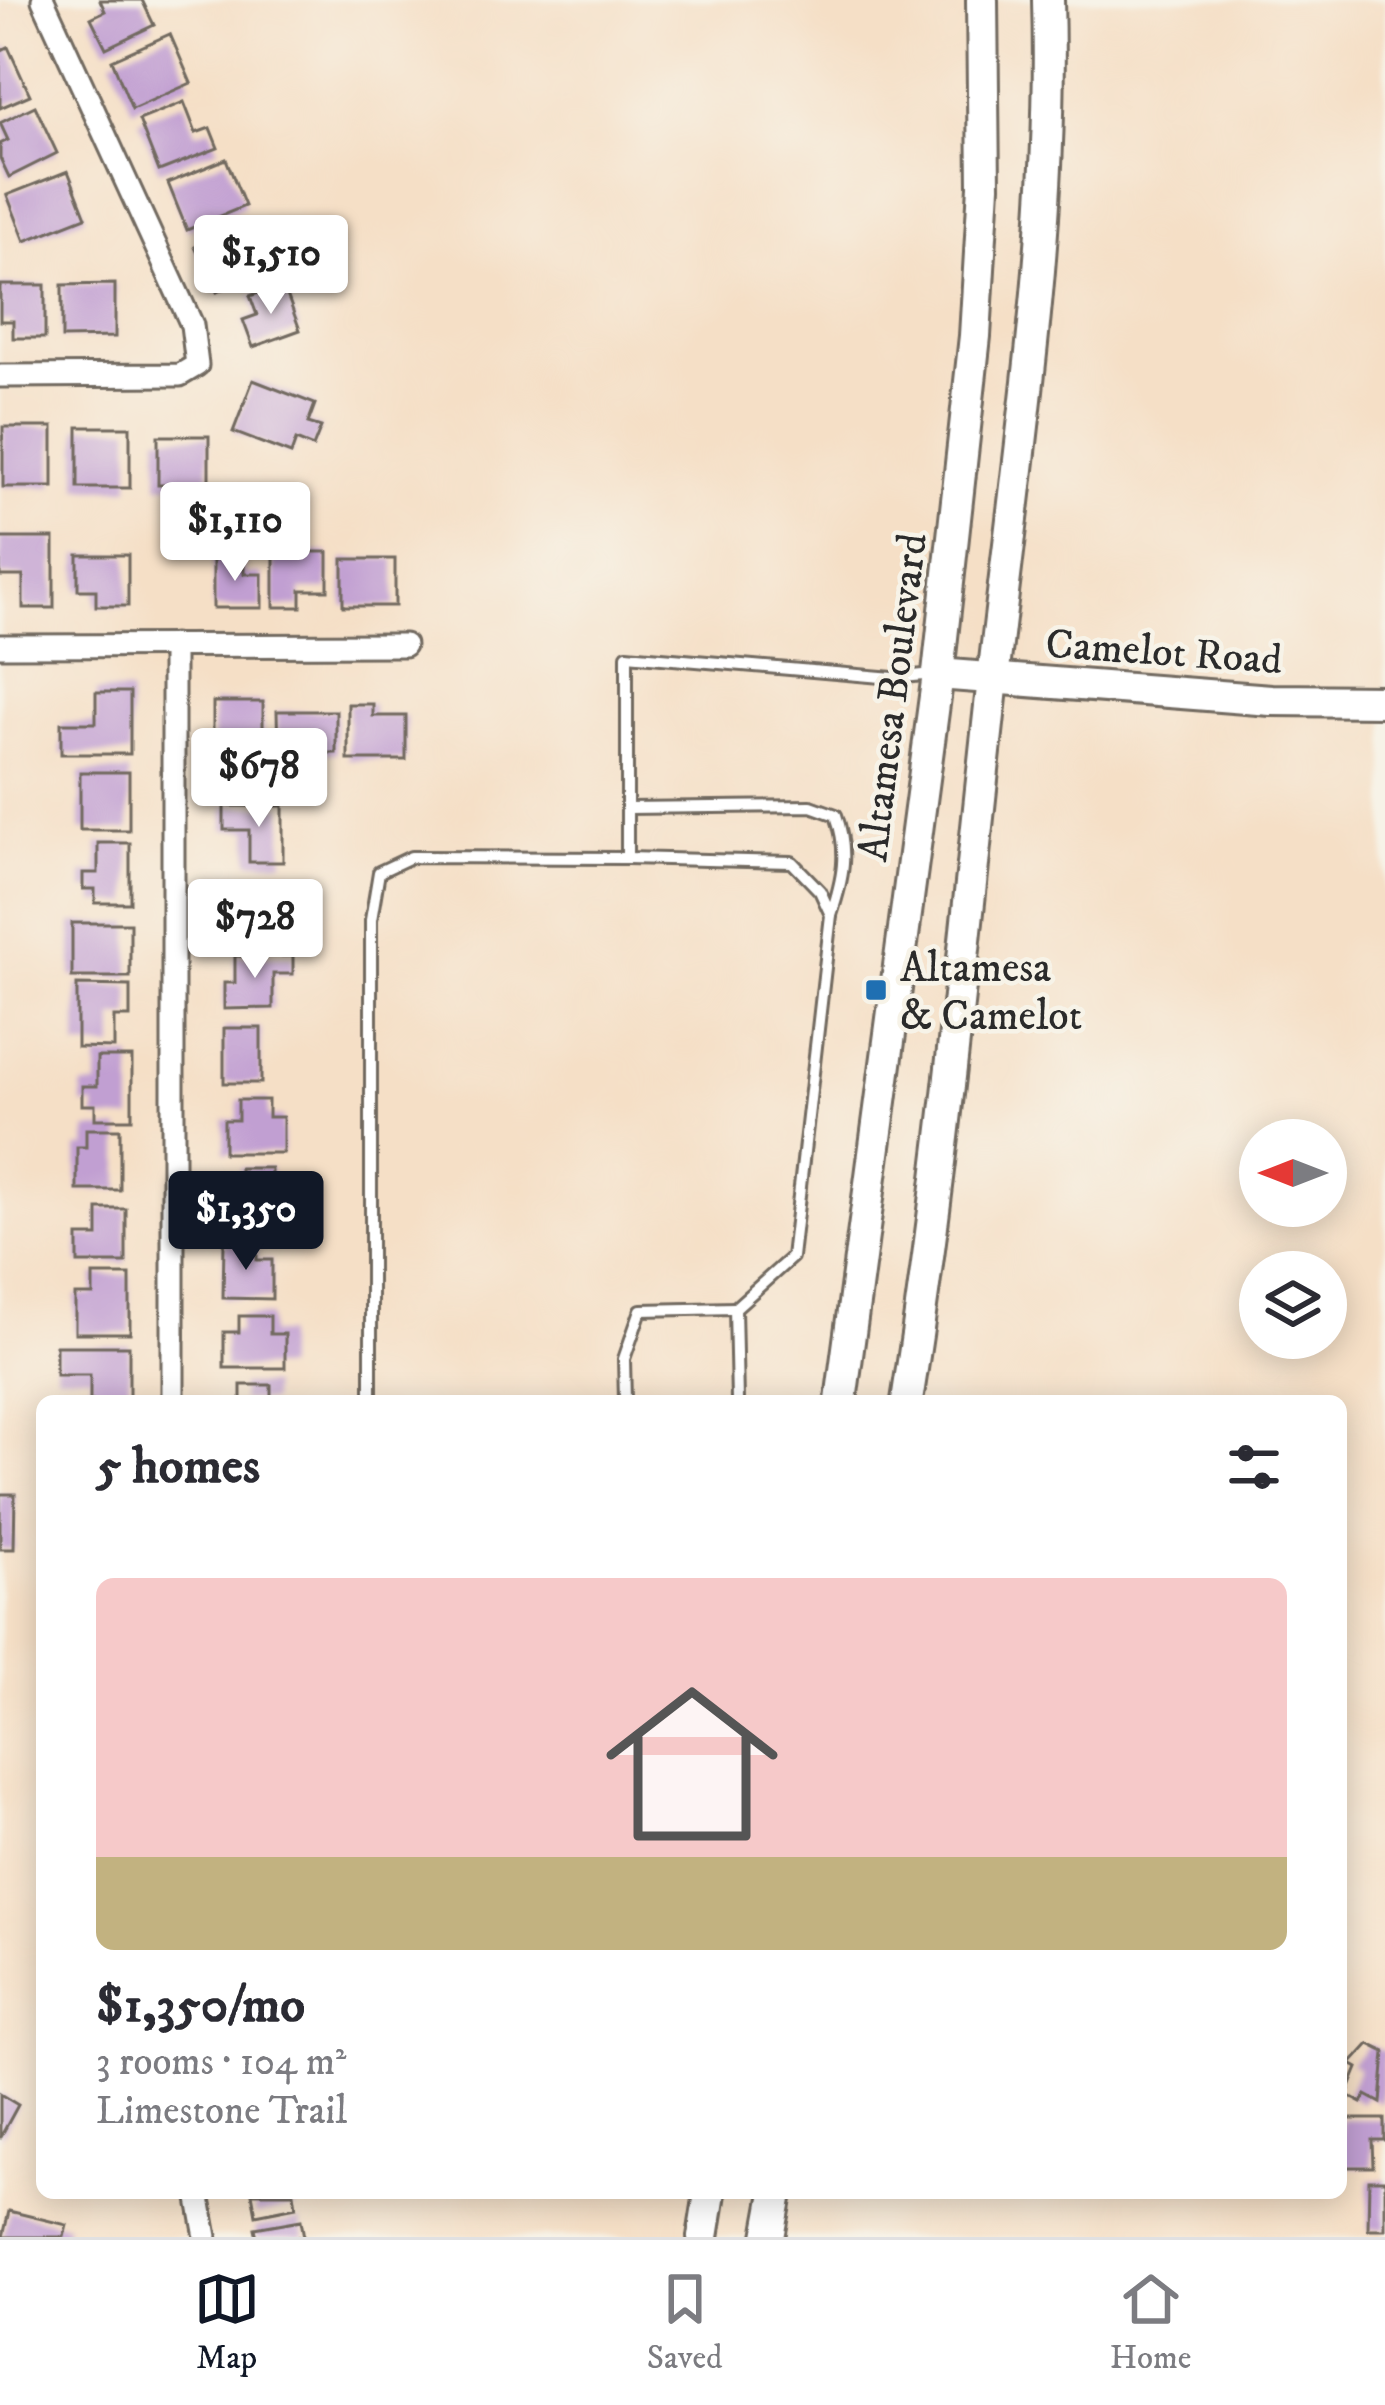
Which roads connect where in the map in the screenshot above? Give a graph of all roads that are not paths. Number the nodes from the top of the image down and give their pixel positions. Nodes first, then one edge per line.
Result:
1 (43, 0) edge
2 (982, 0) edge
3 (1048, 0) edge
4 (0, 376) edge
5 (173, 645) junction
6 (404, 645) dead end
7 (0, 646) edge
8 (938, 674) junction
9 (992, 680) junction
10 (1385, 701) edge
11 (627, 808) junction
12 (627, 858) junction
13 (831, 915) junction
14 (735, 1308) junction
15 (172, 1395) edge
16 (370, 1395) edge
17 (625, 1395) edge
18 (736, 1395) edge
19 (843, 1395) edge
20 (909, 1395) edge
21 (199, 2199) edge
22 (709, 2199) edge
23 (776, 2199) edge
24 (206, 2237) edge
25 (703, 2237) edge
26 (769, 2237) edge

1 - 4 street
2 - 8 main road, Altamesa Boulevard
3 - 9 main road
5 - 6 street
5 - 7 street
5 - 15 street
8 - 9 main road, Camelot Road
8 - 11 lane
8 - 19 main road, Altamesa Boulevard
9 - 10 main road, Camelot Road
9 - 20 main road
11 - 12 lane
11 - 13 lane
12 - 13 lane
12 - 16 lane
13 - 14 lane
14 - 17 lane
14 - 18 lane
21 - 24 street
22 - 25 main road
23 - 26 main road

